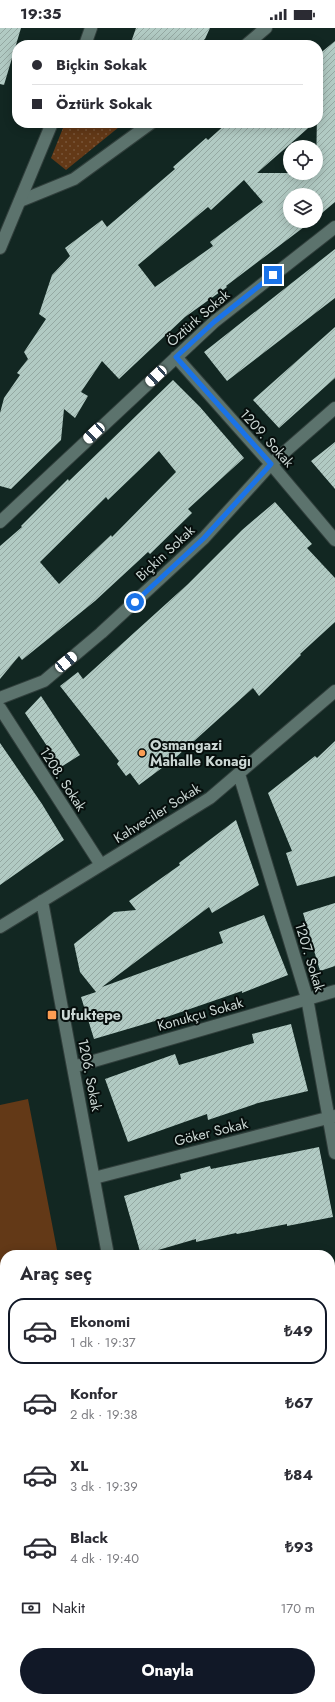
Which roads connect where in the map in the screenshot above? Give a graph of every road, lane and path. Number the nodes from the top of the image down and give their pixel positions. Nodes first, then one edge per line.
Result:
1 (91, 28) edge
2 (266, 28) edge
3 (87, 40) edge
4 (252, 40) edge
5 (50, 128) edge
6 (144, 128) edge
7 (20, 201) junction
8 (335, 227) edge
9 (0, 248) edge
10 (176, 357) junction
11 (335, 408) edge
12 (271, 464) junction
13 (0, 522) edge
14 (335, 540) edge
15 (335, 691) edge
16 (0, 698) edge
17 (0, 708) edge
18 (239, 774) junction
19 (101, 865) junction
20 (42, 901) junction
21 (0, 927) edge
22 (335, 992) edge
23 (308, 998) junction
24 (73, 1067) junction
25 (332, 1117) edge
26 (335, 1153) edge
27 (94, 1178) junction
28 (107, 1250) edge

1 - 3 street
2 - 4 street
5 - 7 street
6 - 7 street
7 - 9 street
8 - 10 street, Öztürk Sokak
10 - 12 street, 1209. Sokak
10 - 13 street, Öztürk Sokak
11 - 12 street, Biçkin Sokak
12 - 14 street, 1209. Sokak
12 - 16 street, Biçkin Sokak
15 - 18 street, Kahveciler Sokak
17 - 19 street, 1208. Sokak
18 - 19 street, Kahveciler Sokak
18 - 23 street, 1207. Sokak
19 - 20 street, Kahveciler Sokak
20 - 21 street, Kahveciler Sokak
20 - 24 street, 1206. Sokak
22 - 23 street, Konukçu Sokak
23 - 24 street, Konukçu Sokak
23 - 25 street, 1207. Sokak
24 - 27 street, 1206. Sokak
25 - 26 street, 1207. Sokak
25 - 27 street, Göker Sokak
27 - 28 street, 1206. Sokak

